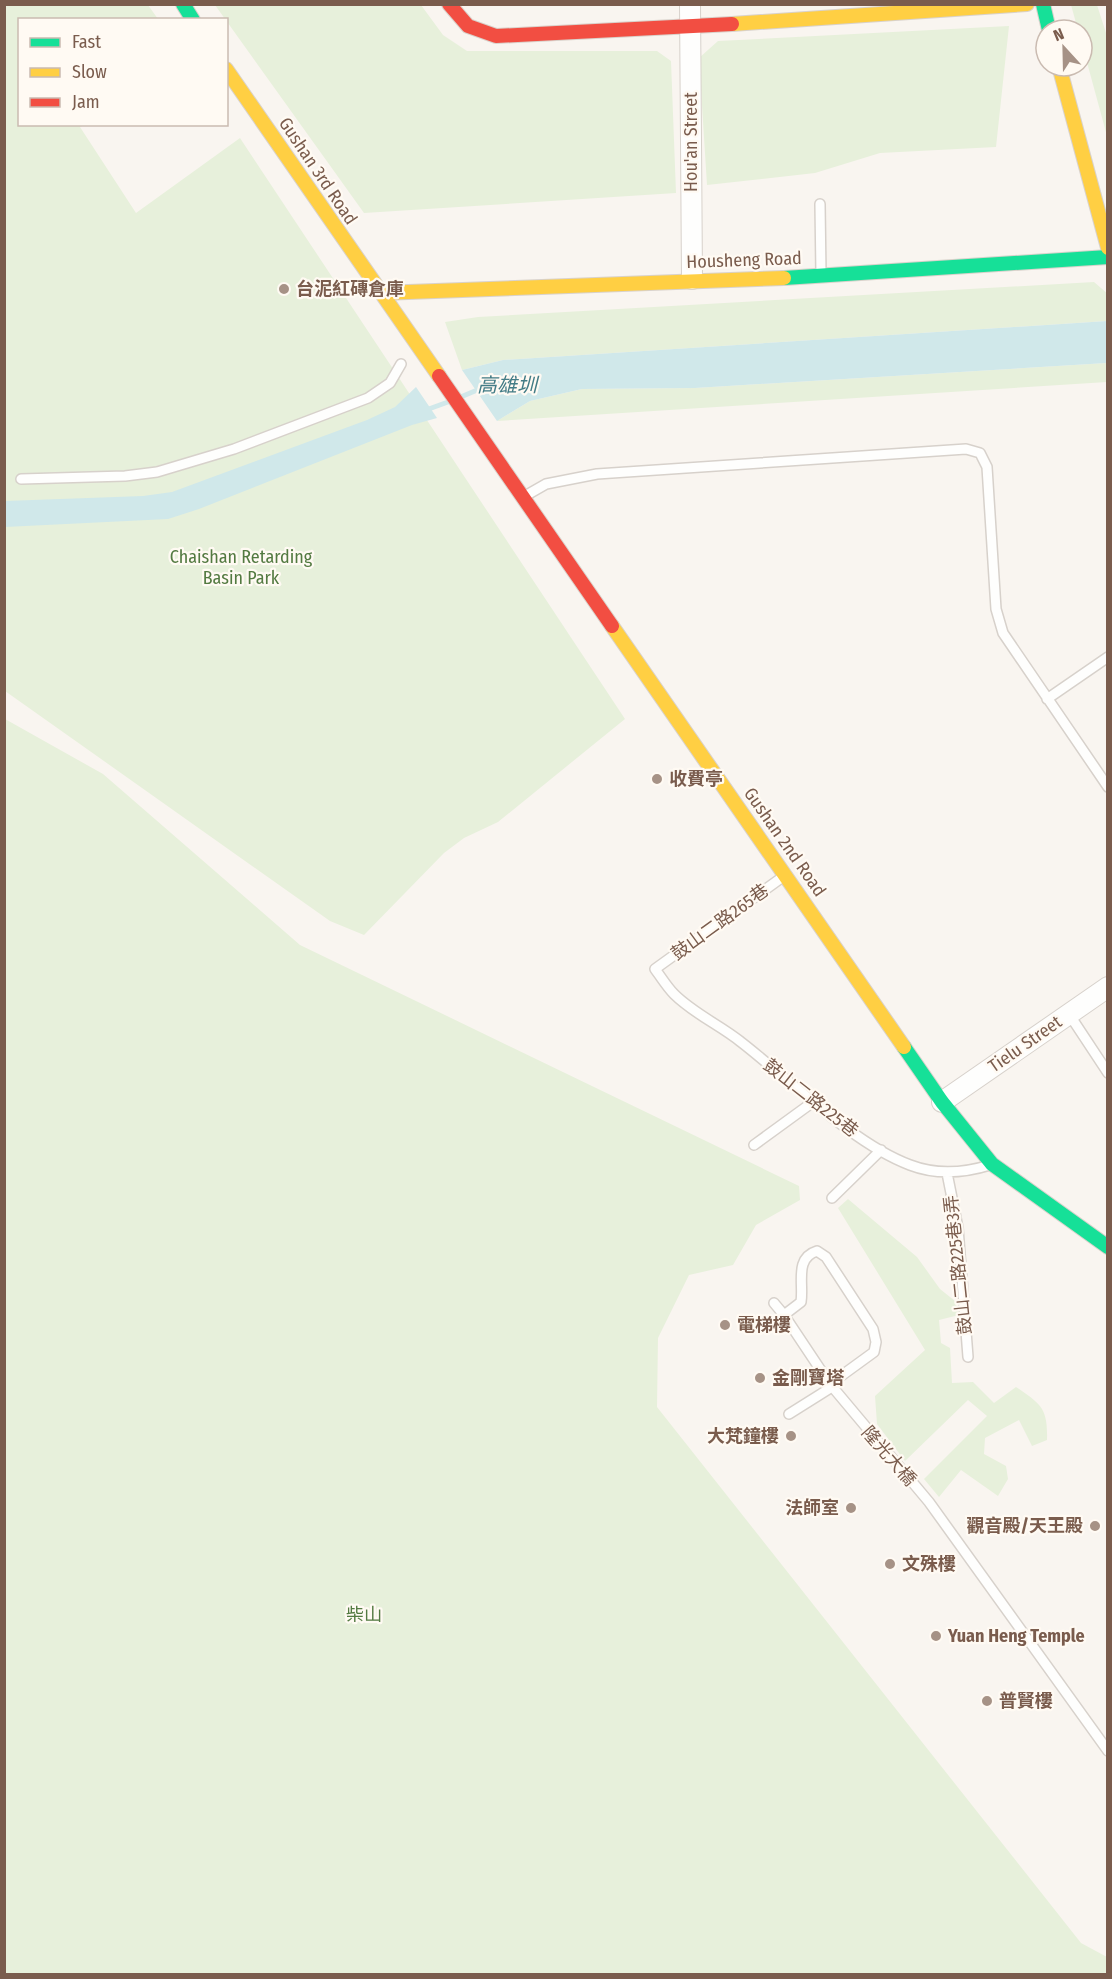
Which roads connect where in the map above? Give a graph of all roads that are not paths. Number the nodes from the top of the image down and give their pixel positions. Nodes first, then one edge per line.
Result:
1 (183, 4) edge
2 (449, 4) edge
3 (690, 4) edge
4 (819, 4) edge
5 (1027, 4) edge
6 (192, 18) edge
7 (819, 19) junction
8 (690, 27) junction
9 (228, 72) edge
10 (1062, 78) edge
11 (820, 204) dead end
12 (1107, 248) edge
13 (1107, 257) edge
14 (821, 276) junction
15 (692, 279) junction
16 (381, 293) junction
17 (401, 364) dead end
18 (21, 479) dead end
19 (523, 497) junction
20 (1107, 657) edge
21 (1047, 699) junction
22 (1107, 787) edge
23 (786, 874) junction
24 (655, 969) joint
25 (1107, 987) edge
26 (1069, 1014) junction
27 (1107, 1073) edge
28 (813, 1102) junction
29 (942, 1102) junction
30 (754, 1145) dead end
31 (881, 1150) junction
32 (992, 1164) junction
33 (947, 1173) junction
34 (832, 1198) dead end
35 (1107, 1247) edge
36 (774, 1303) dead end
37 (784, 1315) junction
38 (968, 1357) dead end
39 (831, 1385) junction
40 (789, 1414) dead end
41 (1107, 1751) edge

1 - 6 street
2 - 8 street
3 - 8 street, Hou'an Street
4 - 7 lane
5 - 7 street
7 - 8 street
8 - 15 street, Hou'an Street
9 - 16 street, Gushan 3rd Road
10 - 12 street
11 - 14 lane
13 - 14 street, Housheng Road
14 - 15 street, Housheng Road
15 - 16 street, Housheng Road
16 - 19 street, Gushan 2nd Road
17 - 18 lane
19 - 21 lane
19 - 23 street, Gushan 2nd Road
20 - 21 lane
21 - 22 lane
23 - 24 lane, 鼓山二路265巷
23 - 29 street, Gushan 2nd Road
24 - 28 lane, 鼓山二路225巷
25 - 26 street, Tielu Street
26 - 27 lane
26 - 29 street, Tielu Street
28 - 30 lane
28 - 31 lane, 鼓山二路225巷
29 - 32 street, Gushan 2nd Road
31 - 33 lane, 鼓山二路225巷
31 - 34 lane
32 - 33 lane, 鼓山二路225巷
32 - 35 street, Gushan 2nd Road
33 - 38 lane, 鼓山二路225巷3弄
36 - 37 lane, 隆光大橋
37 - 39 lane, 隆光大橋
37 - 39 lane
39 - 40 lane
39 - 41 lane, 隆光大橋

